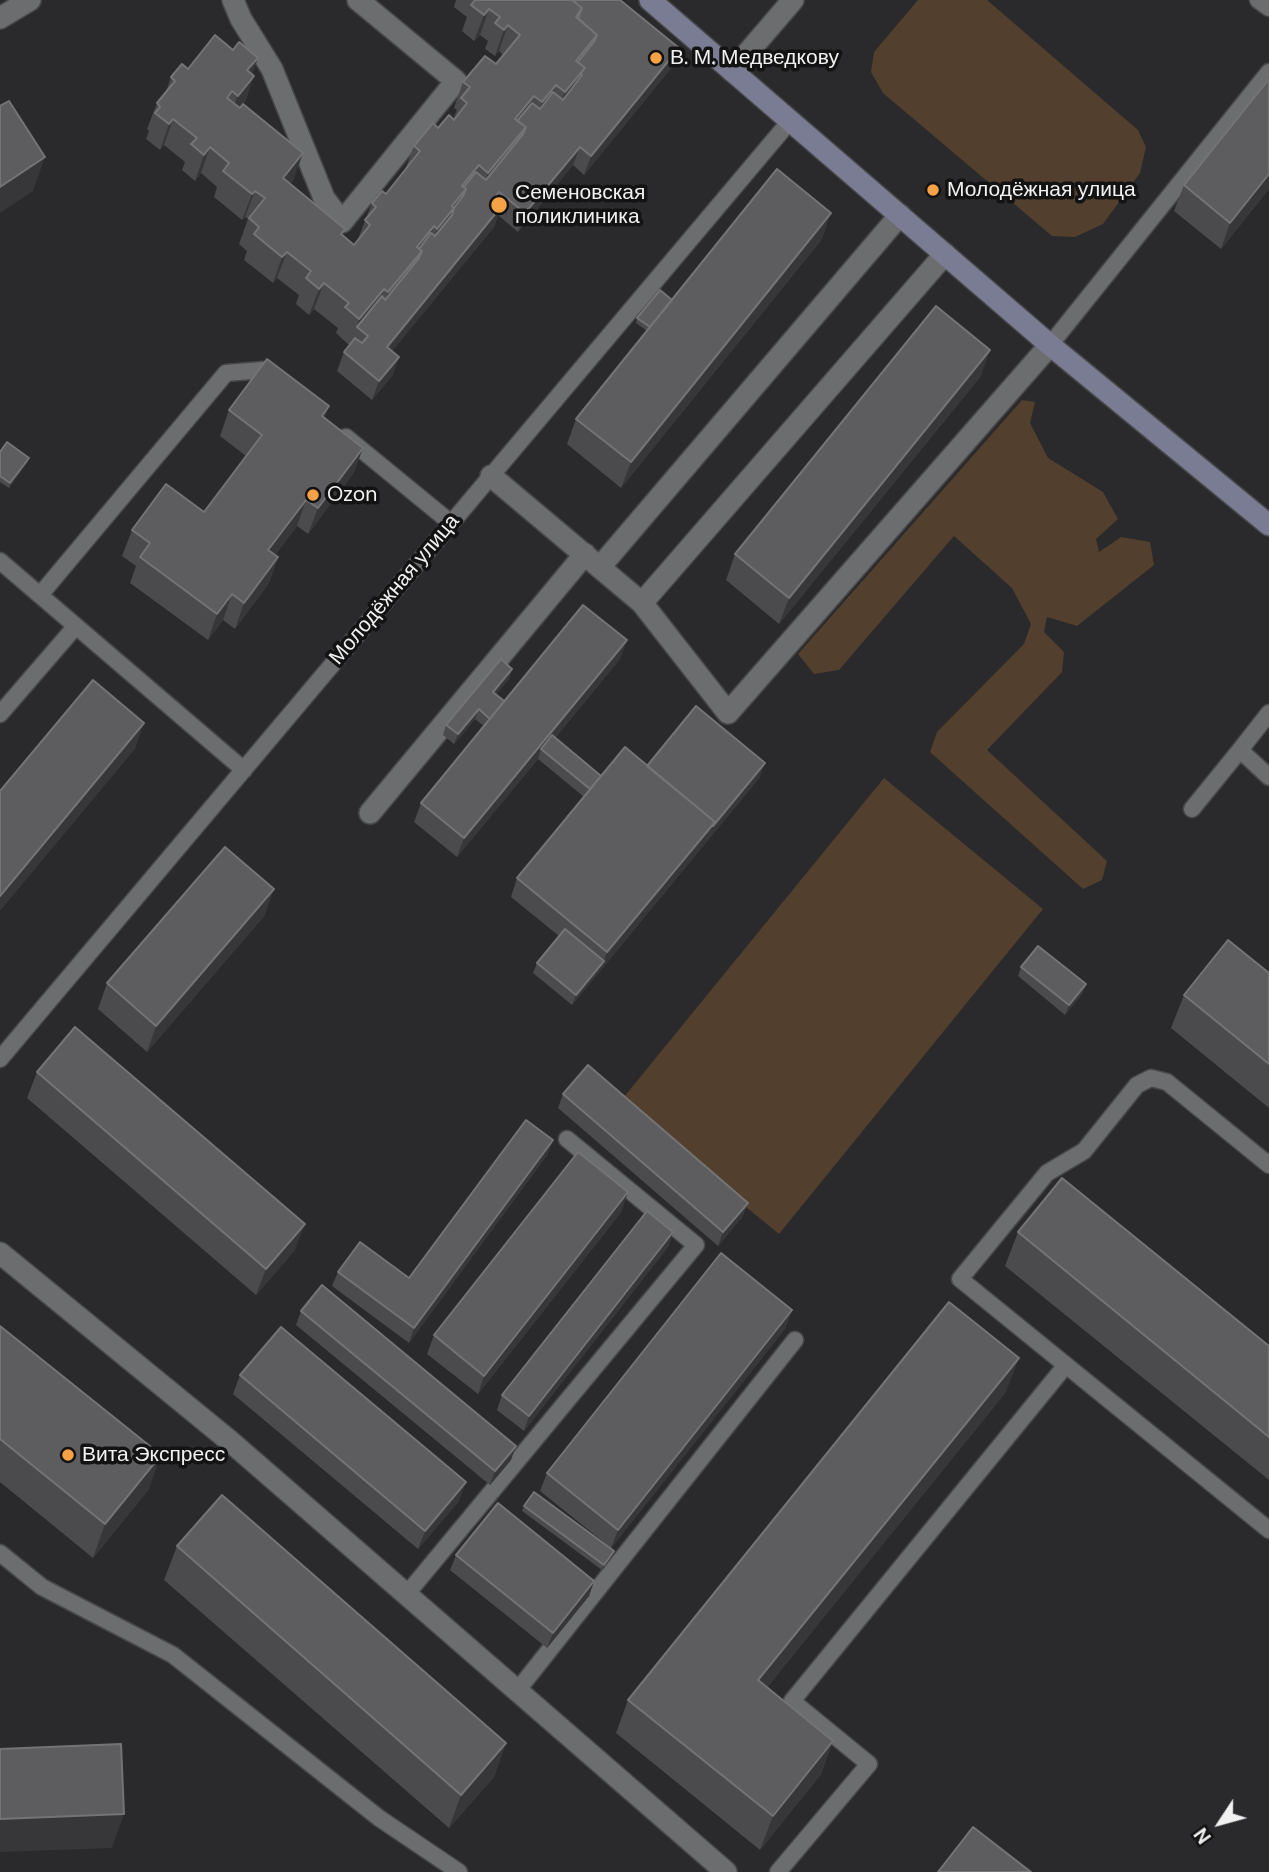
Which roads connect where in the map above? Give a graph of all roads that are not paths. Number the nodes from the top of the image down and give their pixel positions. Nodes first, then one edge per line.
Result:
1 (30, 0) edge
2 (233, 0) edge
3 (358, 0) edge
4 (650, 0) edge
5 (793, 0) edge
6 (1258, 0) edge
7 (1269, 8) edge
8 (0, 18) edge
9 (732, 71) junction
10 (1269, 72) edge
11 (790, 121) junction
12 (900, 215) junction
13 (945, 254) junction
14 (1050, 345) junction
15 (285, 387) edge
16 (338, 431) edge
17 (491, 476) junction
18 (451, 523) junction
19 (1269, 525) edge
20 (593, 560) junction
21 (0, 561) edge
22 (40, 595) junction
23 (642, 603) junction
24 (76, 626) junction
25 (1269, 713) edge
26 (0, 714) edge
27 (1240, 750) junction
28 (244, 770) junction
29 (1269, 777) edge
30 (1192, 809) dead end
31 (370, 813) dead end
32 (0, 1059) edge
33 (567, 1139) dead end
34 (1269, 1165) edge
35 (0, 1253) edge
36 (796, 1340) dead end
37 (1066, 1365) junction
38 (1269, 1530) edge
39 (0, 1553) edge
40 (406, 1595) junction
41 (517, 1691) junction
42 (459, 1872) edge
43 (726, 1872) edge
44 (778, 1872) edge

1 - 8 street
2 - 3 street
4 - 9 street
5 - 9 street
6 - 7 lane
9 - 11 street
10 - 14 lane
11 - 12 street
11 - 17 lane, Молодёжная улица
12 - 13 street
12 - 20 street
13 - 14 street
13 - 23 street
14 - 19 street
14 - 23 street
15 - 22 lane
16 - 18 lane
17 - 18 lane, Молодёжная улица
17 - 20 street
18 - 28 lane, Молодёжная улица
20 - 23 street
20 - 31 street
21 - 22 lane
22 - 24 lane
24 - 26 lane
24 - 28 lane
25 - 27 lane
27 - 29 lane
27 - 30 lane
28 - 32 lane, Молодёжная улица
33 - 40 lane
34 - 37 lane
35 - 40 street
36 - 41 lane
37 - 38 lane
37 - 44 lane
39 - 42 lane
40 - 41 street
41 - 43 street

